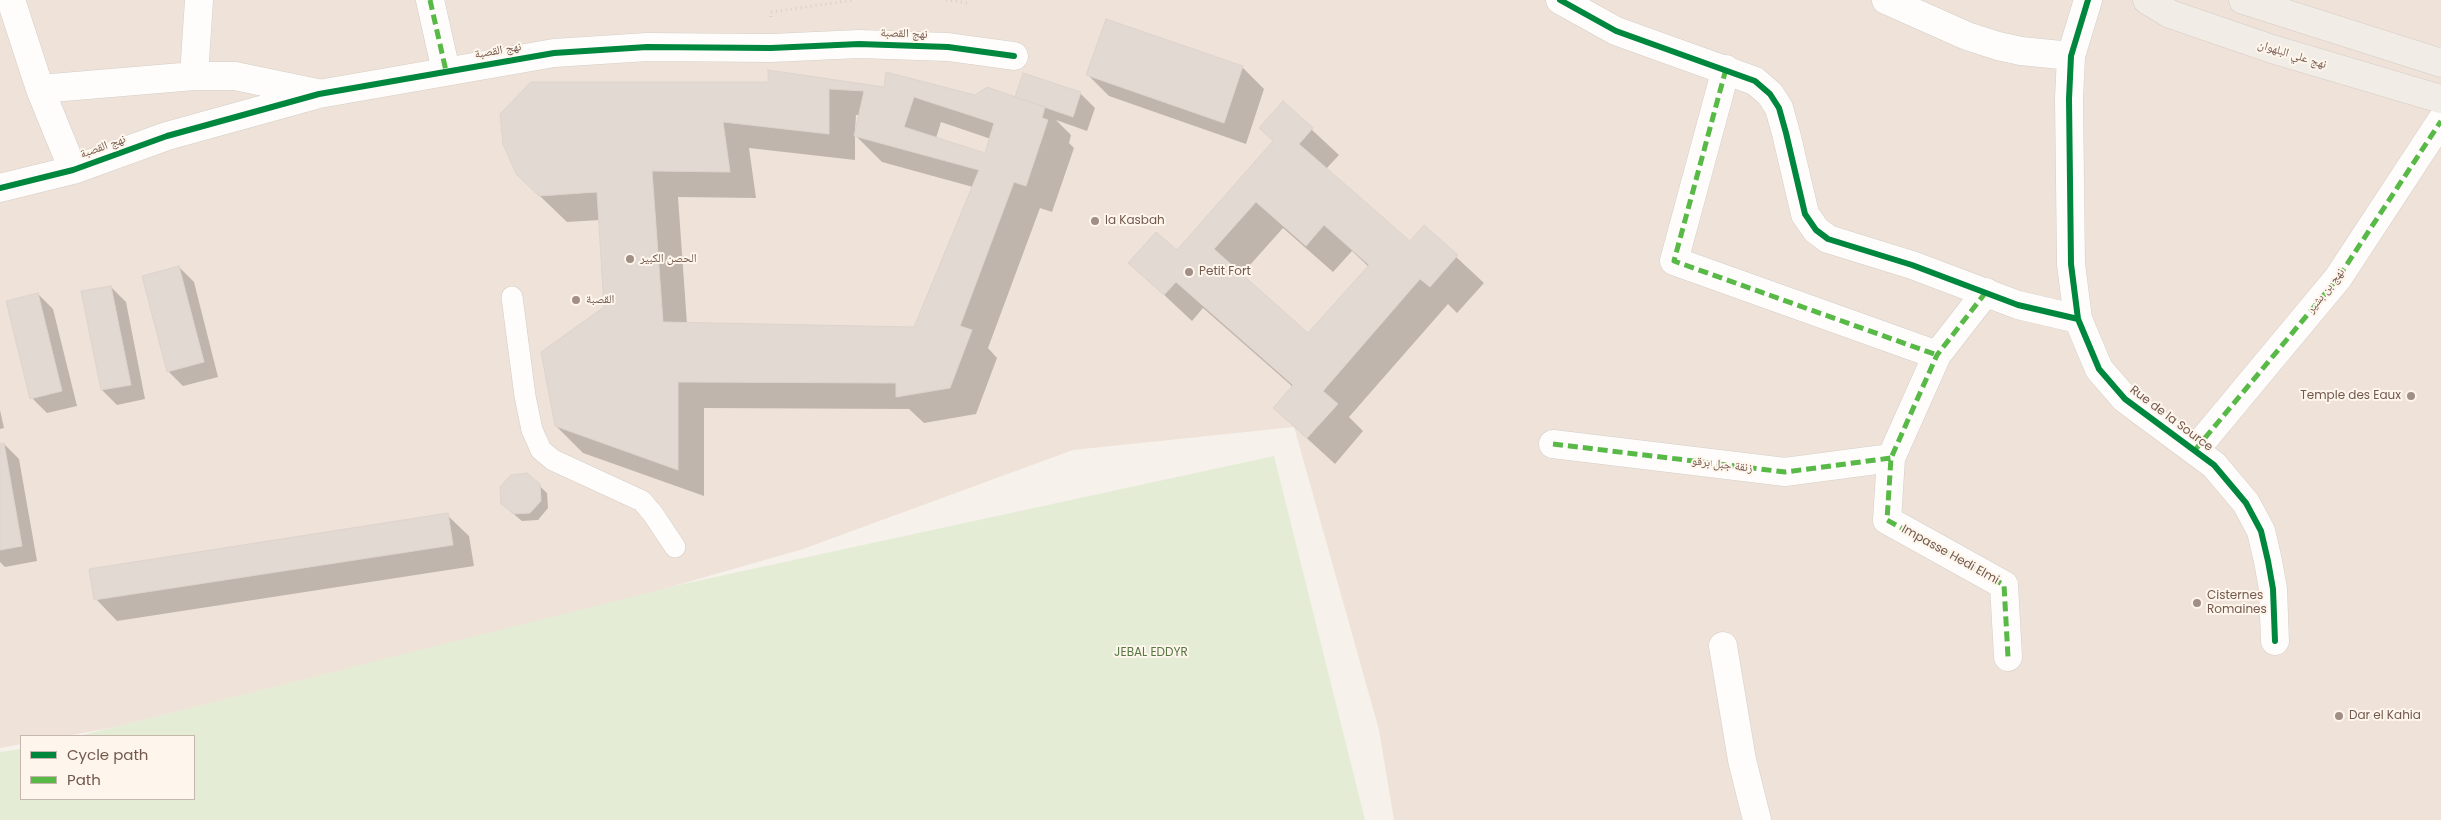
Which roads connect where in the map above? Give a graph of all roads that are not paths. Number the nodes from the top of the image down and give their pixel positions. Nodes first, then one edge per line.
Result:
1 (11, 0) edge
2 (199, 0) edge
3 (430, 0) edge
4 (1560, 0) edge
5 (1886, 0) edge
6 (2088, 0) edge
7 (2147, 0) edge
8 (2243, 0) edge
9 (1014, 56) dead end
10 (2071, 56) junction
11 (2441, 63) edge
12 (1726, 69) junction
13 (446, 71) junction
14 (194, 76) junction
15 (40, 89) junction
16 (319, 94) junction
17 (2441, 99) edge
18 (2441, 121) edge
19 (73, 170) junction
20 (0, 188) edge
21 (1986, 292) junction
22 (512, 297) dead end
23 (2078, 319) junction
24 (1937, 355) junction
25 (1553, 444) dead end
26 (2195, 450) junction
27 (1891, 458) junction
28 (675, 547) dead end
29 (2275, 641) dead end
30 (1723, 646) dead end
31 (2008, 658) dead end
32 (1757, 820) edge

1 - 15 street
2 - 14 street
3 - 13 street
4 - 12 street
5 - 10 street
6 - 10 street, Rue de la Source
7 - 17 main road, نهج علي البلهوان
8 - 11 main road
9 - 13 street, نهج القصبة
10 - 23 street, Rue de la Source
12 - 21 street
12 - 24 street
13 - 16 street, نهج القصبة
14 - 15 street
14 - 16 street
15 - 19 street
16 - 19 street, نهج القصبة
18 - 26 street, نهج بن بشير
19 - 20 street, نهج القصبة
21 - 23 street
21 - 24 street
22 - 28 lane
23 - 26 street, Rue de la Source
24 - 27 street
25 - 27 street, زنقة جبل برقو
26 - 29 street, Rue de la Source
27 - 31 street, Impasse Hedi Elmi
30 - 32 street

